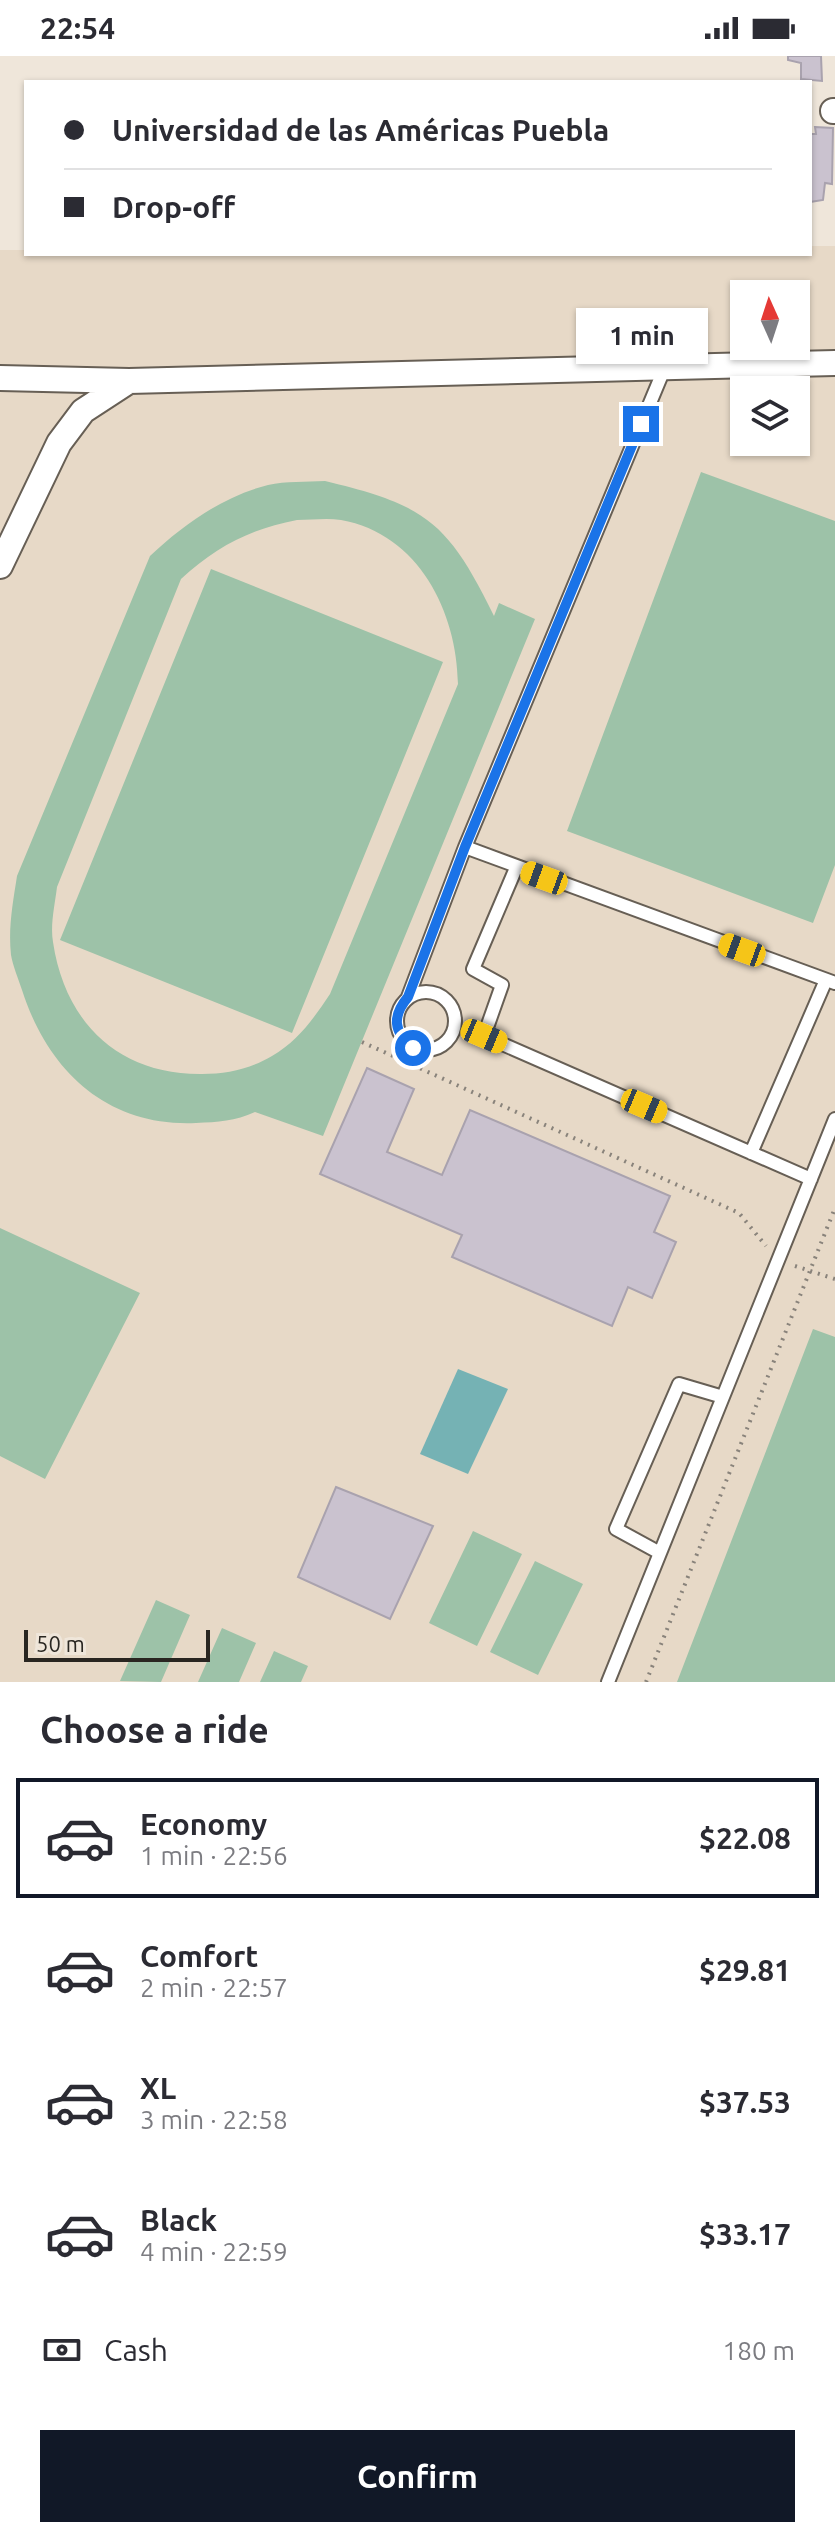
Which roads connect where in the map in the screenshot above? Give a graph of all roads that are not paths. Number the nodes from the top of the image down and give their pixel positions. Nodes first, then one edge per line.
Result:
1 (835, 363) edge
2 (665, 367) junction
3 (0, 378) edge
4 (129, 381) junction
5 (10, 521) edge
6 (0, 566) edge
7 (465, 847) junction
8 (516, 868) junction
9 (831, 982) edge
10 (408, 997) junction
11 (835, 1119) edge
12 (751, 1153) junction
13 (811, 1179) junction
14 (723, 1397) junction
15 (660, 1553) junction
16 (608, 1682) edge

1 - 2 street
2 - 4 street
2 - 7 lane
3 - 4 street
4 - 5 street
5 - 6 street
7 - 8 lane
7 - 10 lane
8 - 9 lane
8 - 12 lane
9 - 12 lane
10 - 10 lane
11 - 13 lane
12 - 13 lane
13 - 14 lane
14 - 15 lane
14 - 15 lane
15 - 16 lane

